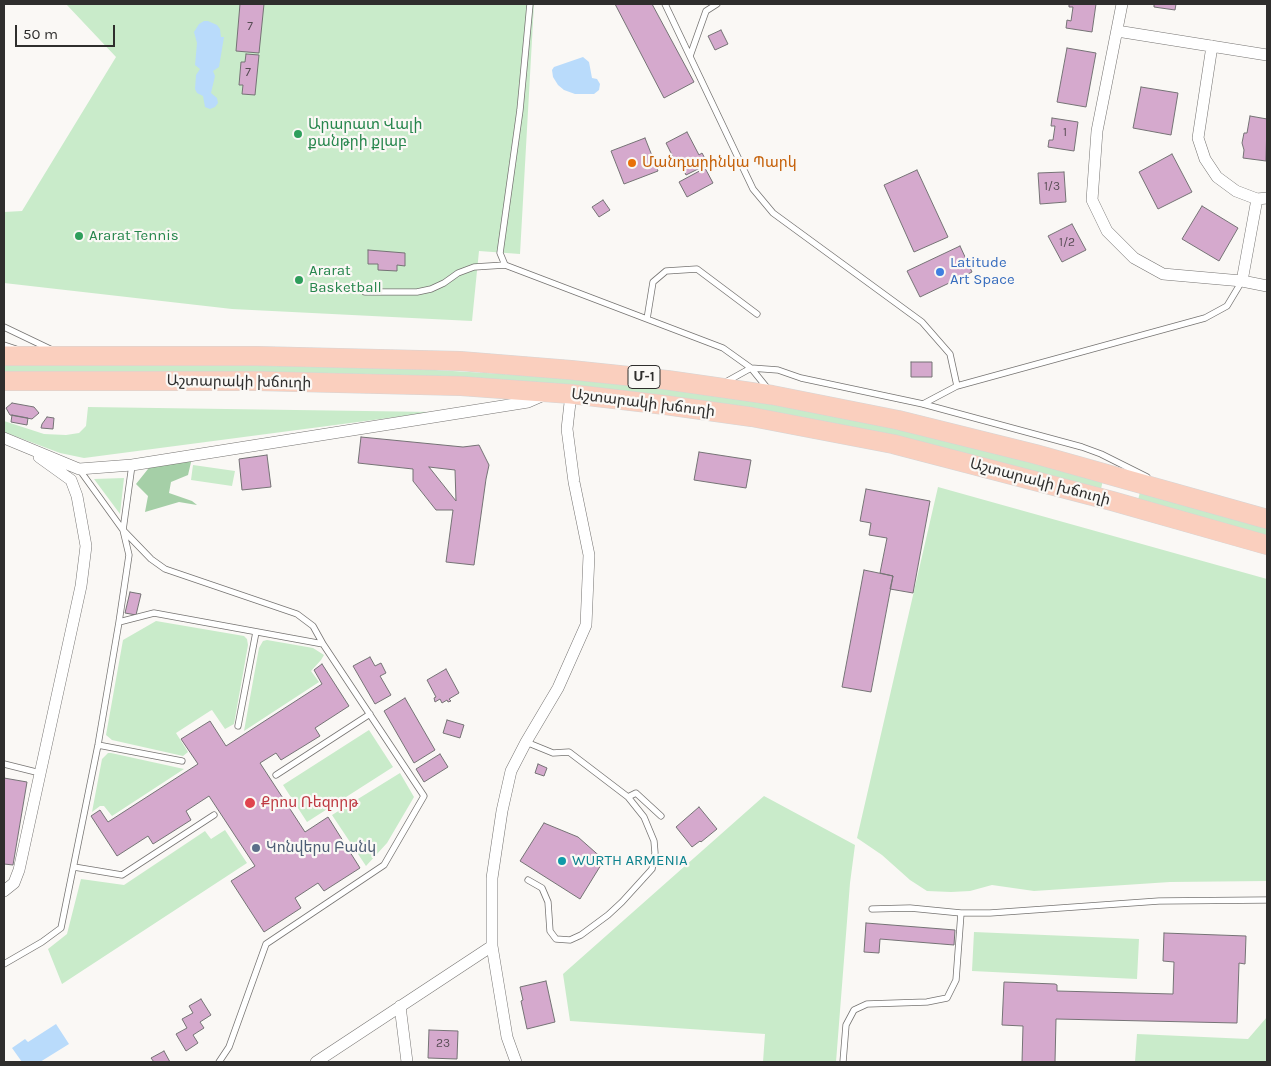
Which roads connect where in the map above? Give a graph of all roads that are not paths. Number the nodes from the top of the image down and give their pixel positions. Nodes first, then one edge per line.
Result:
1 (530, 4) edge
2 (665, 4) edge
3 (717, 4) edge
4 (1122, 4) edge
5 (1117, 32) junction
6 (1212, 46) junction
7 (1267, 55) edge
8 (690, 56) junction
9 (1262, 198) edge
10 (505, 265) junction
11 (1242, 281) junction
12 (1267, 286) edge
13 (366, 292) dead end
14 (757, 314) dead end
15 (647, 319) junction
16 (4, 327) edge
17 (4, 345) edge
18 (4, 356) edge
19 (37, 356) junction
20 (64, 356) junction
21 (751, 368) junction
22 (4, 381) edge
23 (957, 386) junction
24 (718, 387) junction
25 (548, 393) junction
26 (571, 394) junction
27 (772, 395) junction
28 (923, 404) junction
29 (4, 438) edge
30 (24, 446) junction
31 (132, 465) junction
32 (79, 469) junction
33 (1118, 476) junction
34 (1175, 493) junction
35 (1112, 501) junction
36 (1267, 519) edge
37 (123, 530) junction
38 (1267, 545) edge
39 (119, 622) junction
40 (256, 632) junction
41 (323, 644) junction
42 (370, 714) junction
43 (238, 726) dead end
44 (526, 742) junction
45 (98, 745) junction
46 (182, 761) dead end
47 (4, 764) edge
48 (40, 773) junction
49 (276, 775) dead end
50 (628, 796) junction
51 (214, 816) dead end
52 (661, 816) dead end
53 (74, 868) junction
54 (528, 880) dead end
55 (4, 891) edge
56 (1267, 900) edge
57 (872, 909) dead end
58 (961, 913) junction
59 (492, 946) junction
60 (4, 964) edge
61 (400, 1006) junction
62 (219, 1062) edge
63 (316, 1062) edge
64 (407, 1062) edge
65 (516, 1062) edge
66 (842, 1062) edge

1 - 10 lane
2 - 8 lane
3 - 8 lane
4 - 5 street
5 - 6 street
5 - 11 street
6 - 7 street
6 - 9 street
8 - 23 lane
9 - 11 street
10 - 13 lane
10 - 15 lane
11 - 12 street
11 - 23 lane
14 - 15 lane
15 - 21 lane
16 - 20 lane
17 - 19 lane
18 - 19 highway, Աշտարակի խճուղի / Մ-1
19 - 20 highway, Աշտարակի խճուղի / Մ-1
20 - 24 highway, Աշտարակի խճուղի / Մ-1
21 - 24 lane
21 - 27 lane
21 - 28 lane
22 - 25 highway, Աշտարակի խճուղի / Մ-1
23 - 28 lane
24 - 27 highway, Աշտարակի խճուղի / Մ-1
25 - 26 highway, Աշտարակի խճուղի / Մ-1
25 - 31 street
26 - 35 highway, Աշտարակի խճուղի / Մ-1
26 - 44 street
27 - 33 highway, Աշտարակի խճուղի / Մ-1
28 - 34 lane
29 - 30 street
30 - 32 street
30 - 48 street
31 - 32 street
31 - 37 lane
32 - 37 lane
33 - 34 highway, Աշտարակի խճուղի / Մ-1
33 - 35 highway
34 - 36 highway, Աշտարակի խճուղի / Մ-1
35 - 38 highway, Աշտարակի խճուղի / Մ-1
37 - 39 lane
37 - 41 lane
39 - 40 lane
39 - 45 lane
40 - 41 lane
40 - 43 lane
41 - 42 lane
42 - 49 lane
42 - 62 lane
44 - 50 lane
44 - 59 street
45 - 46 lane
45 - 53 lane
47 - 48 lane
48 - 55 street
50 - 52 lane
50 - 54 lane
51 - 53 lane
53 - 60 lane
56 - 58 lane
57 - 58 lane
58 - 66 lane
59 - 61 street
59 - 65 street
61 - 63 street
61 - 64 street

